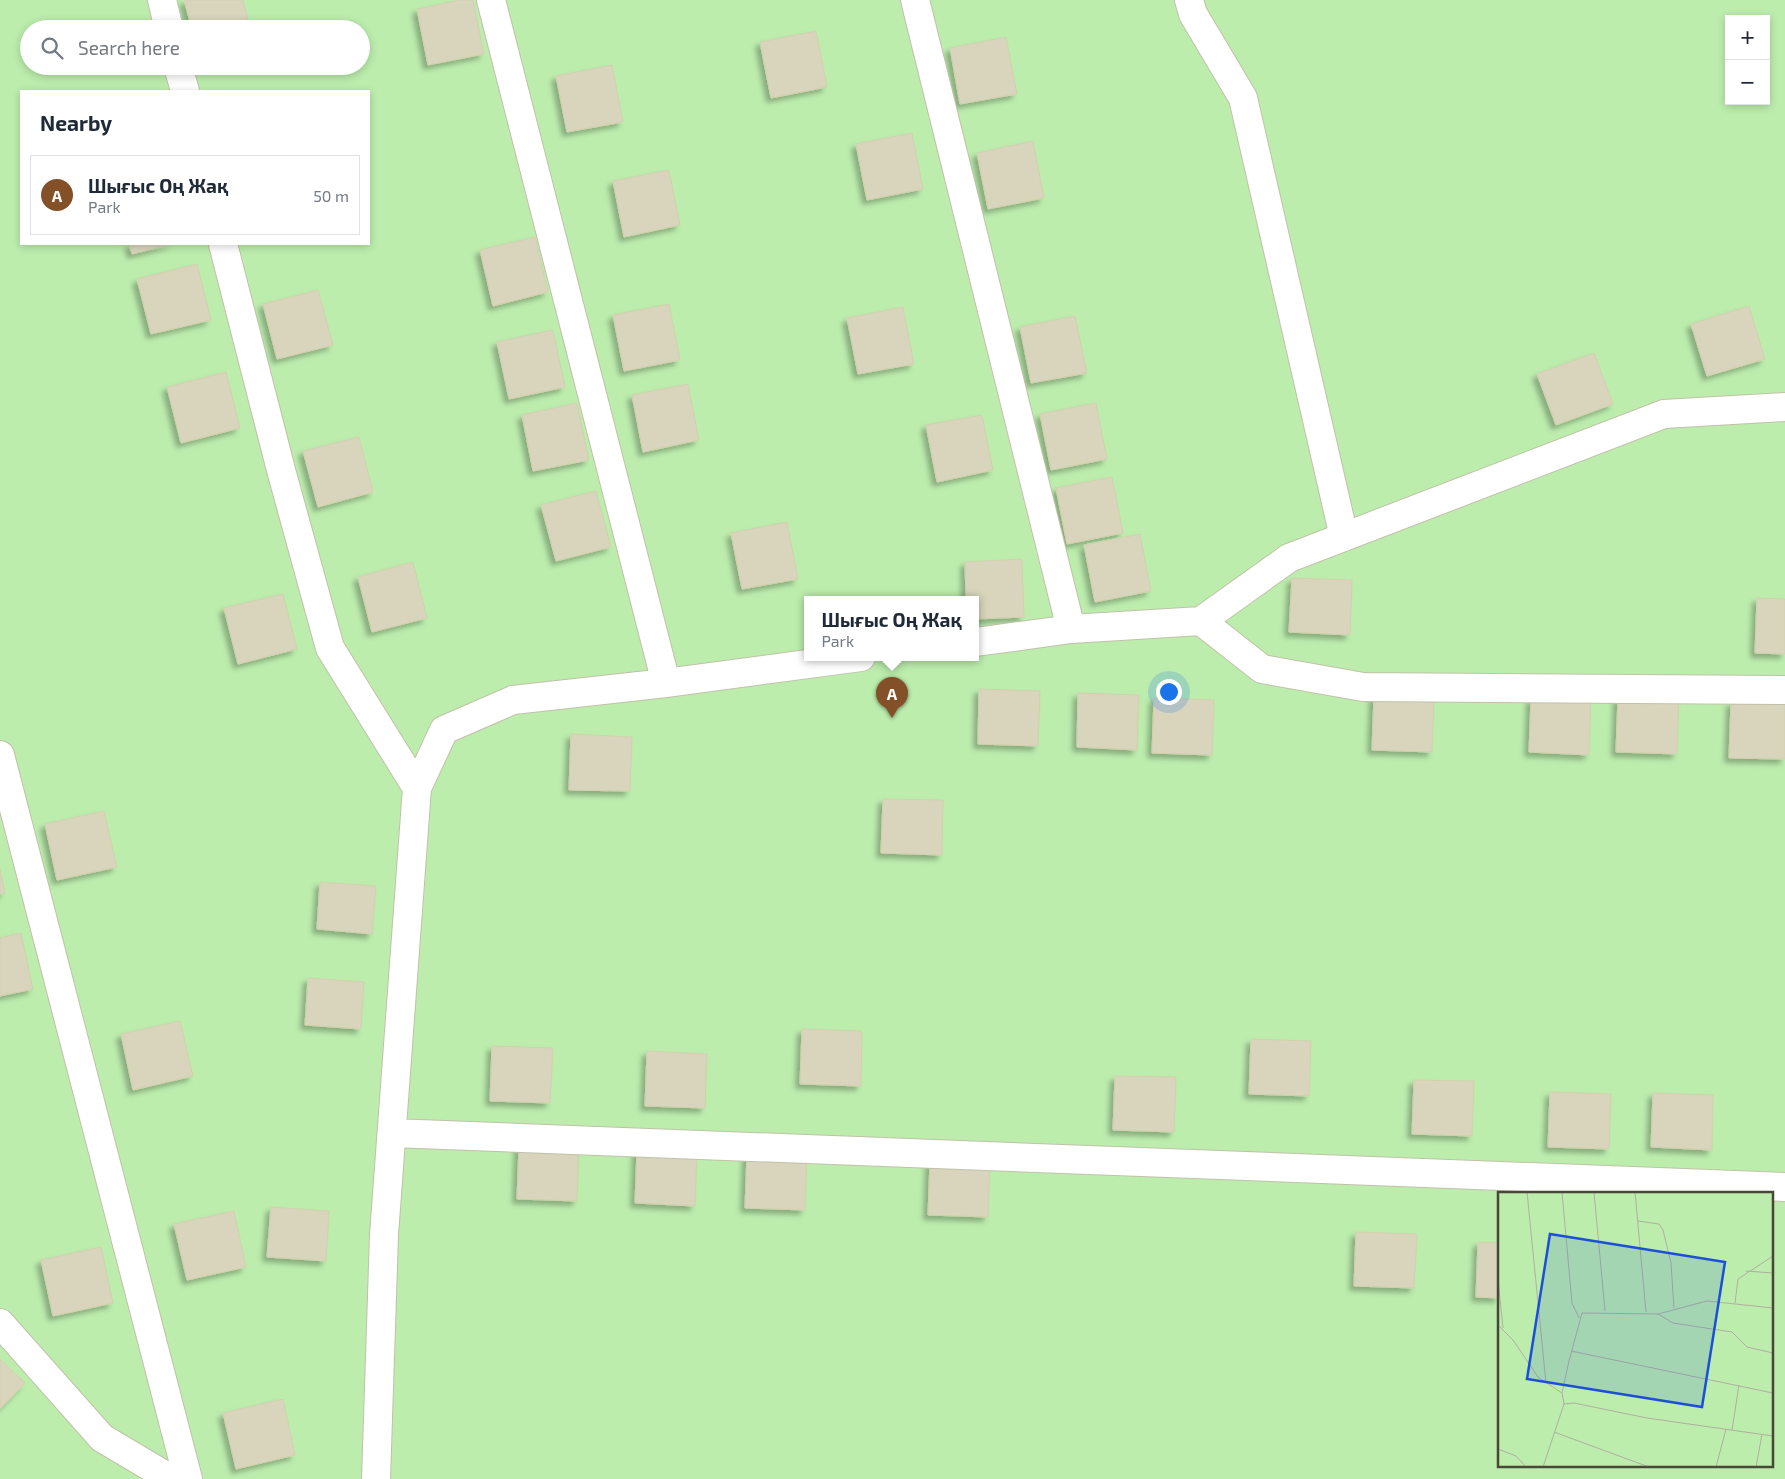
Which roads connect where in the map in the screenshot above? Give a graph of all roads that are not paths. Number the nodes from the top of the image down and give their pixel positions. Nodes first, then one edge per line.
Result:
1 (162, 0) edge
2 (491, 0) edge
3 (915, 0) edge
4 (1189, 0) edge
5 (167, 20) edge
6 (181, 75) edge
7 (185, 90) edge
8 (223, 245) edge
9 (1785, 407) edge
10 (1344, 537) junction
11 (1201, 621) junction
12 (1072, 629) junction
13 (979, 642) edge
14 (831, 661) edge
15 (666, 683) junction
16 (1785, 690) edge
17 (0, 755) edge
18 (417, 788) junction
19 (392, 1134) junction
20 (1785, 1187) edge
21 (0, 1323) edge
22 (170, 1479) edge
23 (188, 1479) edge
24 (376, 1479) edge

1 - 5 lane
2 - 15 lane
3 - 12 lane
4 - 10 lane
6 - 7 lane
8 - 18 lane
9 - 10 lane
10 - 11 lane
11 - 12 lane
11 - 16 lane
12 - 13 lane
14 - 15 lane
15 - 18 lane
17 - 23 lane
18 - 19 lane
19 - 20 lane
19 - 24 lane
21 - 22 lane

